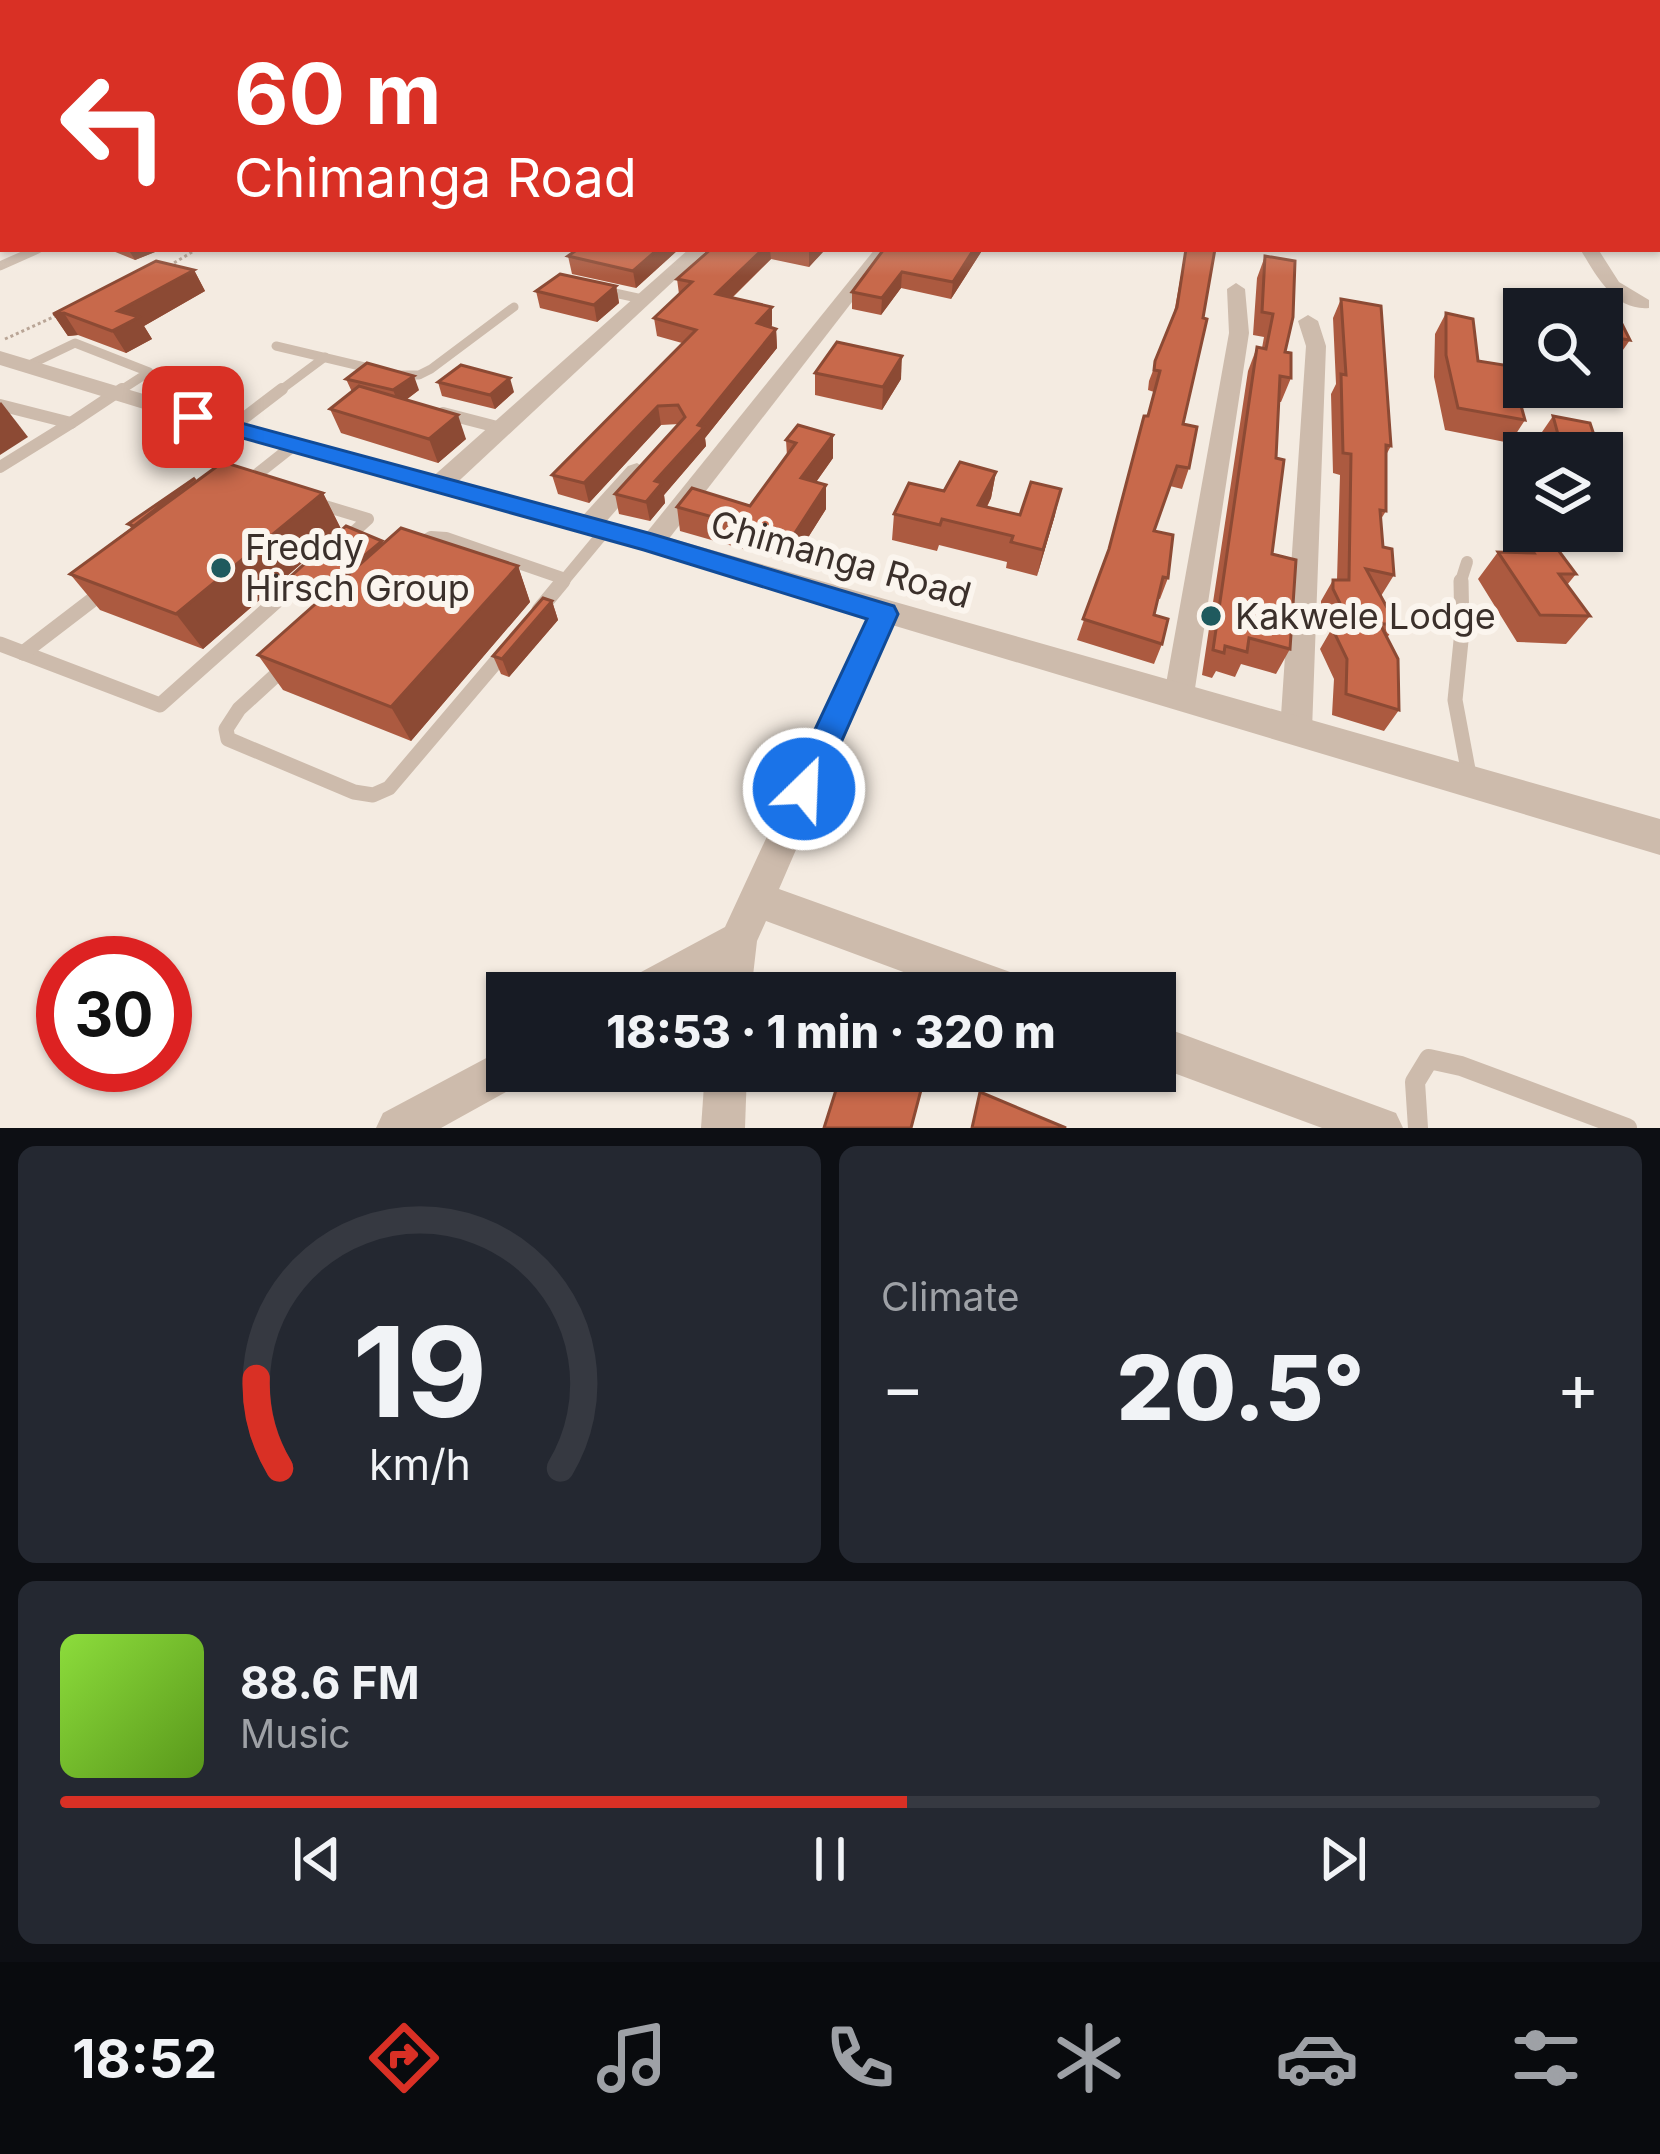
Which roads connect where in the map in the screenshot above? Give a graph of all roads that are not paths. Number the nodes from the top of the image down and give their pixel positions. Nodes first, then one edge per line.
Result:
1 (31, 252) edge
2 (694, 252) edge
3 (882, 252) edge
4 (1591, 252) edge
5 (0, 266) edge
6 (586, 286) edge
7 (1236, 289) dead end
8 (642, 299) junction
9 (1642, 304) dead end
10 (514, 307) dead end
11 (1308, 320) dead end
12 (277, 346) dead end
13 (325, 357) junction
14 (14, 362) edge
15 (117, 395) junction
16 (0, 404) edge
17 (432, 410) edge
18 (71, 423) junction
19 (231, 428) junction
20 (501, 428) junction
21 (295, 445) junction
22 (658, 448) edge
23 (0, 467) edge
24 (246, 482) junction
25 (438, 486) junction
26 (266, 489) edge
27 (228, 497) edge
28 (307, 501) edge
29 (597, 529) junction
30 (652, 543) junction
31 (333, 550) edge
32 (402, 559) edge
33 (1467, 562) dead end
34 (316, 566) edge
35 (565, 579) junction
36 (116, 582) edge
37 (884, 614) junction
38 (0, 644) edge
39 (304, 649) edge
40 (23, 652) junction
41 (1179, 695) junction
42 (1296, 730) junction
43 (1470, 780) junction
44 (1660, 837) edge
45 (756, 899) junction
46 (738, 940) junction
47 (679, 972) edge
48 (734, 972) edge
49 (955, 972) edge
50 (1176, 1053) edge
51 (486, 1080) edge
52 (725, 1092) edge
53 (398, 1128) edge
54 (723, 1128) edge
55 (1381, 1128) edge
56 (1418, 1128) edge
57 (1627, 1128) edge

1 - 5 lane
2 - 8 street
3 - 30 street
4 - 9 street
6 - 8 lane
7 - 41 street
8 - 20 street
10 - 13 lane
11 - 42 street
12 - 13 lane
13 - 19 lane
14 - 15 street, Chimanga Road
15 - 18 lane
15 - 19 street, Chimanga Road
16 - 18 lane
17 - 20 lane
18 - 23 lane
19 - 21 street, Chimanga Road
20 - 25 street
21 - 24 lane
21 - 25 street, Chimanga Road
22 - 29 street
24 - 26 lane
24 - 27 lane
25 - 29 street, Chimanga Road
28 - 31 lane
29 - 30 street, Chimanga Road
29 - 35 lane
30 - 37 street, Chimanga Road
32 - 35 lane
33 - 43 lane
34 - 40 lane
35 - 39 lane
36 - 40 lane
37 - 41 street, Chimanga Road
37 - 45 street
38 - 40 lane
41 - 42 street, Chimanga Road
42 - 43 street, Chimanga Road
43 - 44 street, Chimanga Road
45 - 46 street
45 - 49 street
46 - 47 street
46 - 48 street
50 - 55 street
51 - 53 street
52 - 54 street
56 - 57 lane

